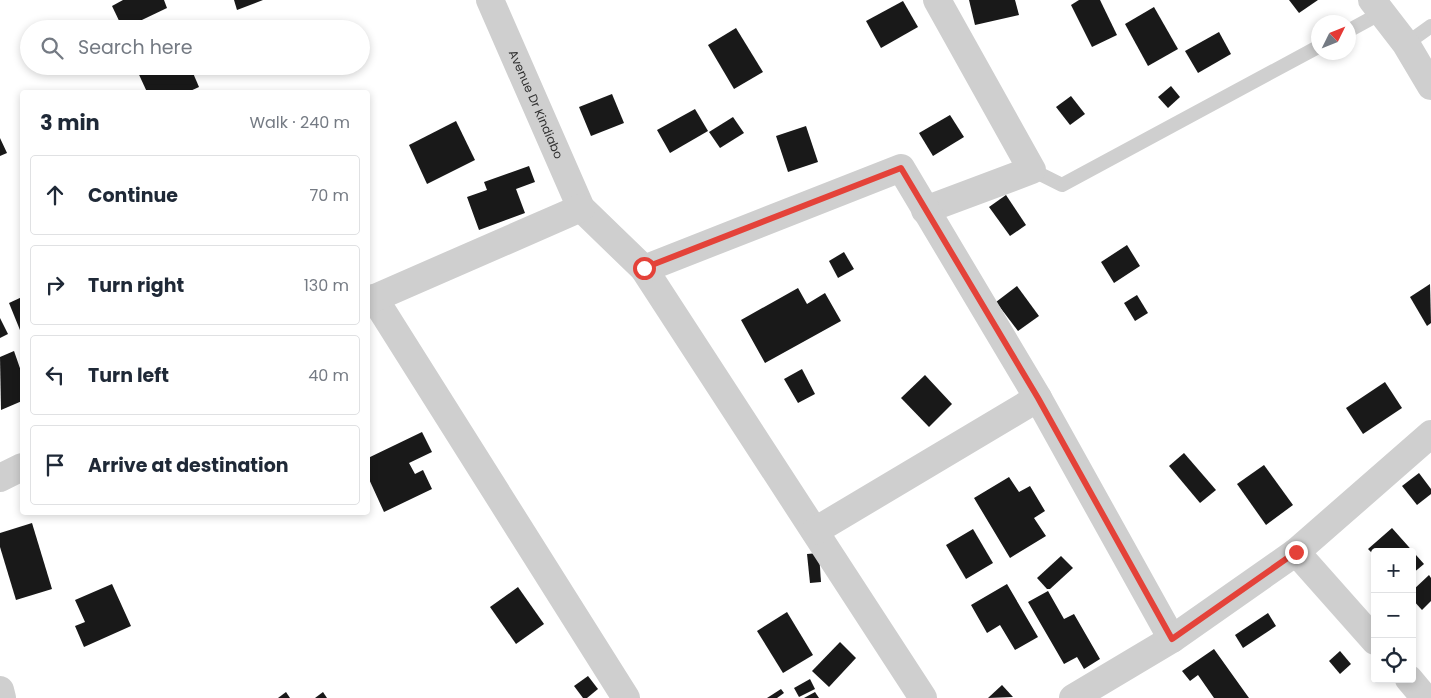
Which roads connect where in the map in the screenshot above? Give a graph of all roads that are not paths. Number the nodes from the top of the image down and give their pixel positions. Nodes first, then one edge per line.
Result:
1 (490, 0) edge
2 (937, 0) edge
3 (1377, 7) edge
4 (1356, 24) edge
5 (1431, 26) edge
6 (1406, 44) junction
7 (1311, 51) edge
8 (1431, 86) edge
9 (1032, 170) junction
10 (580, 208) junction
11 (926, 210) junction
12 (644, 268) junction
13 (371, 299) edge
14 (1038, 398) junction
15 (1431, 434) edge
16 (20, 469) edge
17 (0, 478) edge
18 (815, 531) junction
19 (1296, 552) junction
20 (1372, 638) edge
21 (1172, 639) junction
22 (1412, 683) edge
23 (0, 690) edge
24 (2, 698) edge
25 (626, 698) edge
26 (923, 698) edge
27 (1073, 698) edge
28 (1425, 698) edge

1 - 10 street, Avenue Dr Kindiabo
2 - 9 street
3 - 4 lane
3 - 6 street
5 - 6 lane
6 - 8 street
7 - 9 lane
9 - 11 street
10 - 12 street
10 - 13 street
11 - 12 street
11 - 14 street
12 - 18 street
13 - 25 street
14 - 18 street
14 - 21 street
15 - 19 street
16 - 17 street
18 - 26 street
19 - 20 street
19 - 21 street
21 - 27 street
22 - 28 street
23 - 24 street

